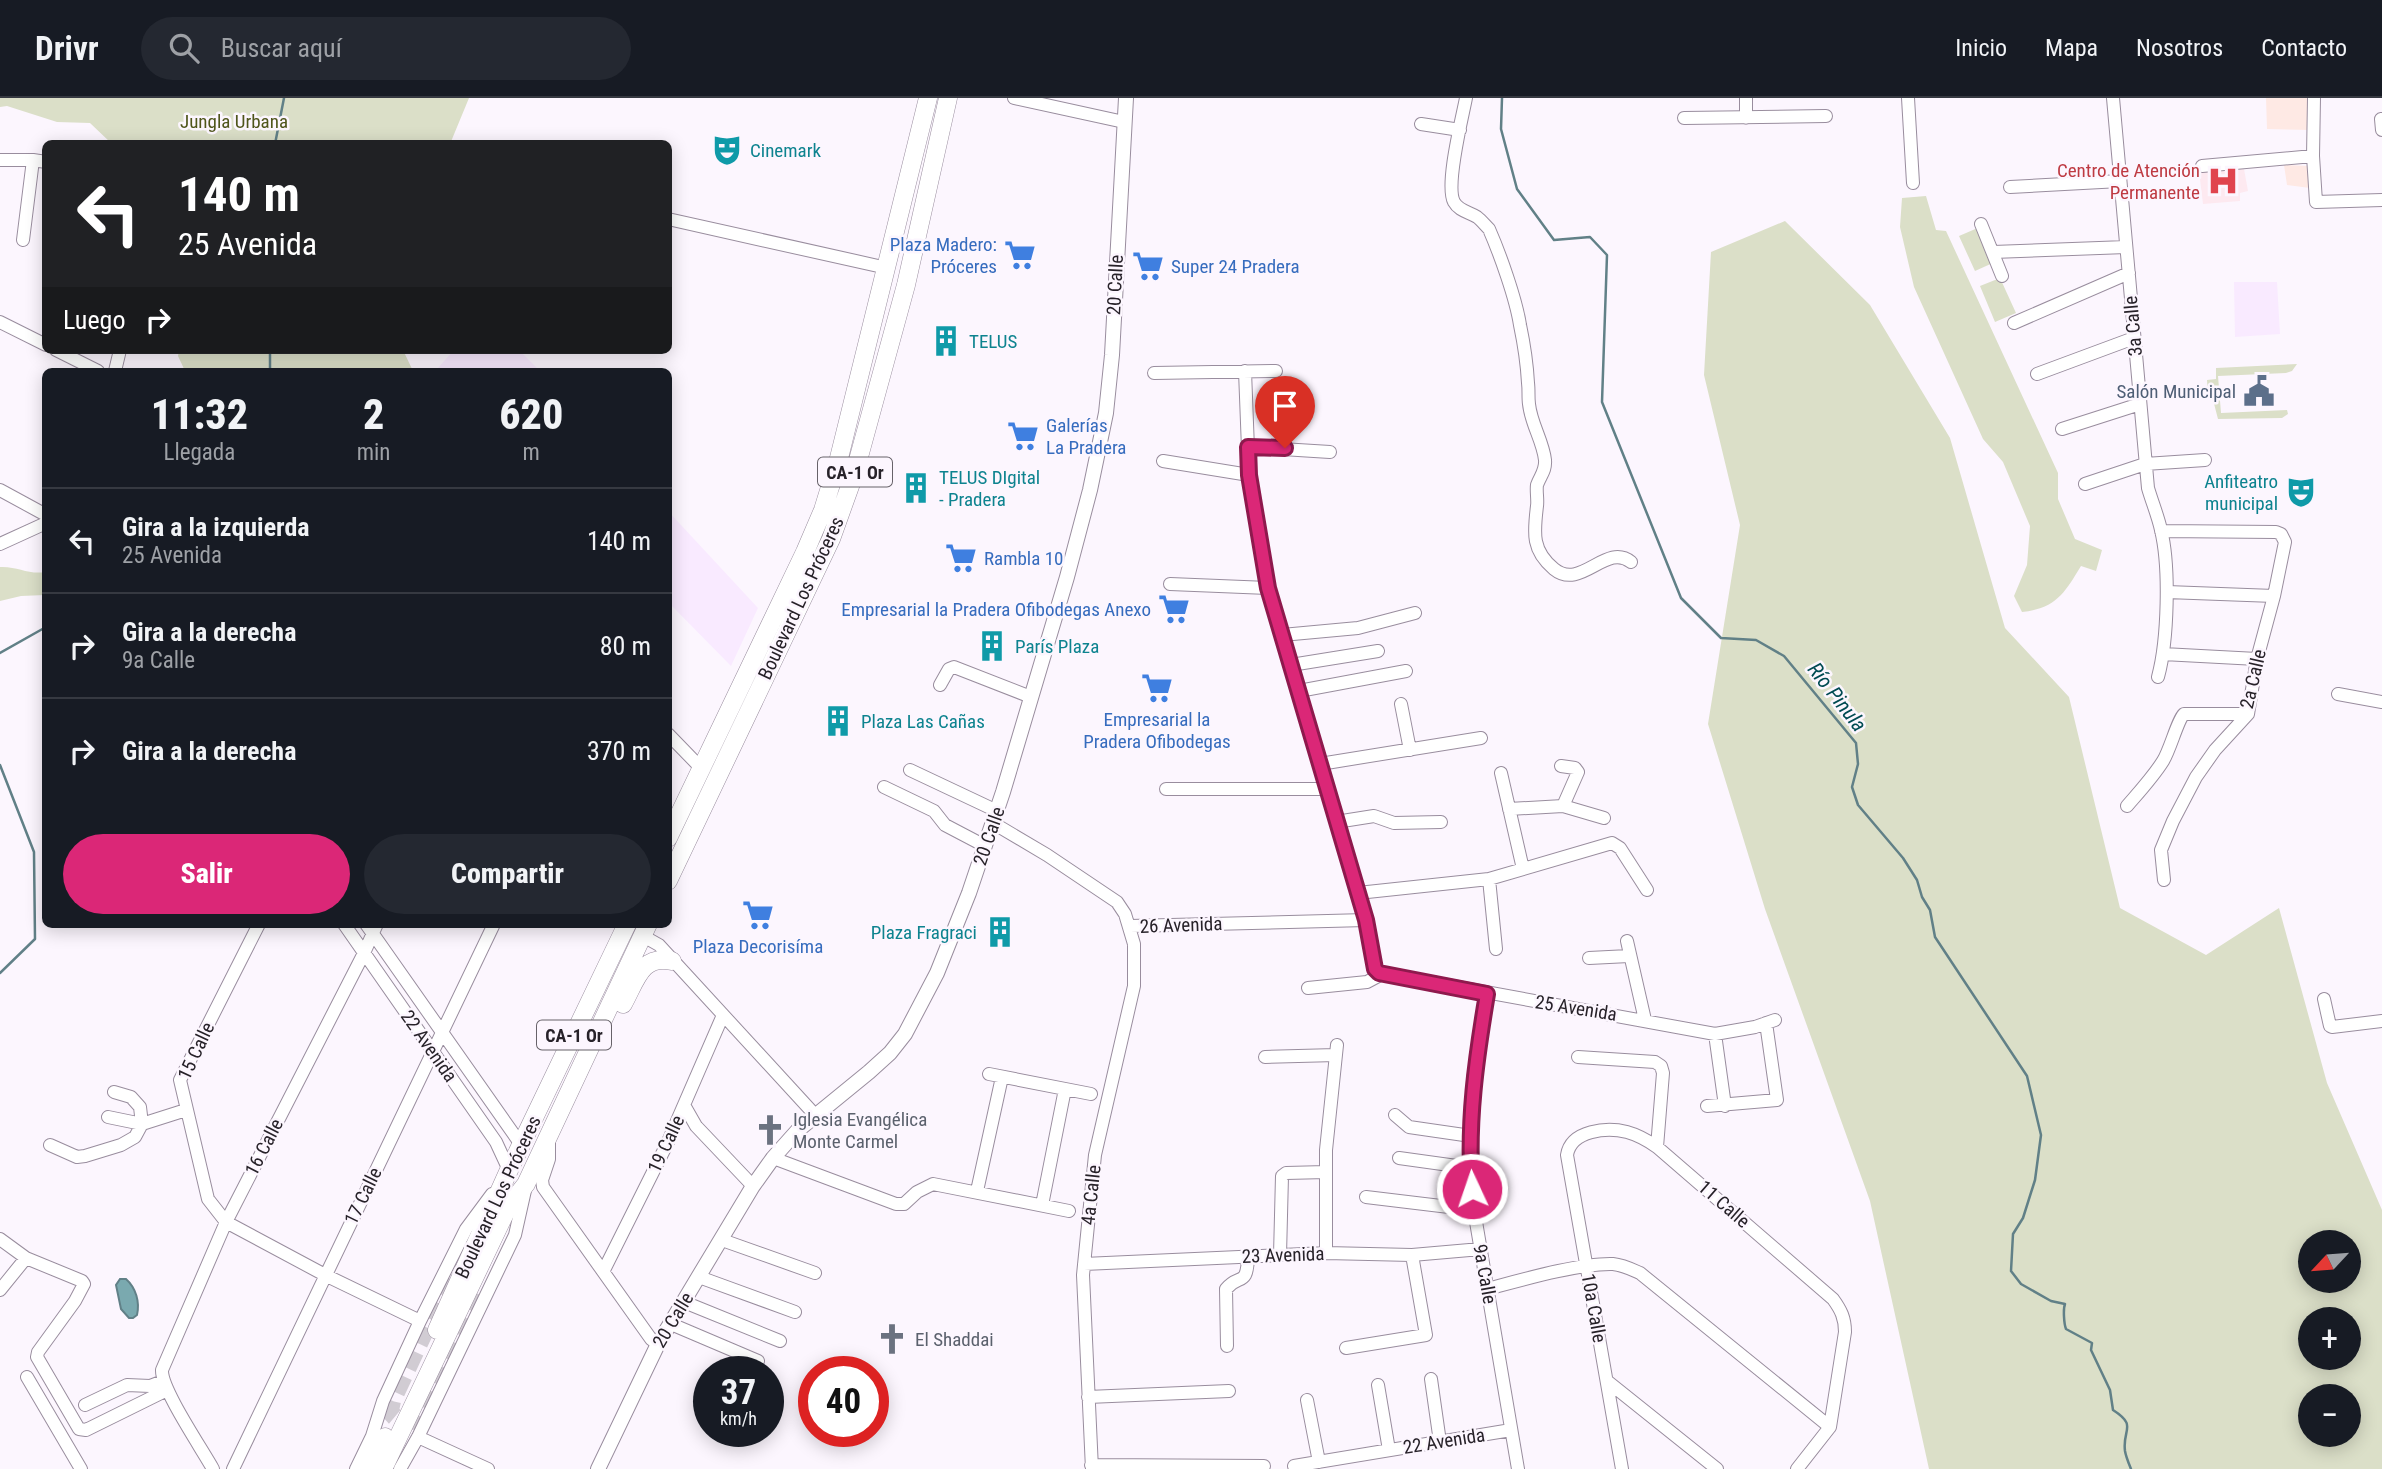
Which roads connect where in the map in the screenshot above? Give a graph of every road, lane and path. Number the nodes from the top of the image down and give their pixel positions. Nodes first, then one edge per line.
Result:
1 (928, 98) edge
2 (948, 98) edge
3 (1014, 98) edge
4 (1126, 98) edge
5 (1466, 98) edge
6 (1746, 98) edge
7 (1908, 98) edge
8 (2113, 98) edge
9 (2314, 98) edge
10 (1826, 116) dead end
11 (1684, 118) dead end
12 (1746, 118) junction
13 (2381, 119) edge
14 (1124, 122) junction
15 (1421, 124) dead end
16 (1460, 130) junction
17 (2382, 130) edge
18 (2313, 156) junction
19 (0, 160) edge
20 (39, 161) edge
21 (2202, 166) dead end
22 (2120, 181) junction
23 (1913, 183) dead end
24 (2010, 187) dead end
25 (2382, 200) edge
26 (672, 220) edge
27 (1981, 224) dead end
28 (23, 240) dead end
29 (2126, 247) junction
30 (1993, 253) junction
31 (887, 268) junction
32 (2129, 273) junction
33 (2002, 276) dead end
34 (0, 322) edge
35 (2014, 323) dead end
36 (2134, 338) junction
37 (42, 343) edge
38 (64, 354) edge
39 (92, 368) edge
40 (1276, 371) dead end
41 (1245, 372) junction
42 (1154, 373) dead end
43 (2037, 374) dead end
44 (2140, 404) junction
45 (2062, 429) dead end
46 (1248, 447) junction
47 (1330, 452) dead end
48 (2205, 460) dead end
49 (1163, 461) dead end
50 (2146, 464) junction
51 (1249, 475) junction
52 (2085, 484) dead end
53 (0, 490) edge
54 (42, 513) edge
55 (42, 525) edge
56 (2161, 531) junction
57 (0, 544) edge
58 (1632, 562) dead end
59 (1171, 584) dead end
60 (1268, 588) junction
61 (2167, 592) junction
62 (2274, 596) junction
63 (1415, 613) dead end
64 (1282, 635) junction
65 (1378, 651) dead end
66 (2163, 654) junction
67 (2257, 659) junction
68 (1291, 665) junction
69 (1406, 671) dead end
70 (2158, 677) dead end
71 (940, 685) dead end
72 (1298, 691) junction
73 (2338, 694) dead end
74 (1031, 697) junction
75 (2382, 702) edge
76 (1401, 704) dead end
77 (2248, 714) junction
78 (672, 738) edge
79 (1481, 738) dead end
80 (1410, 750) junction
81 (1320, 764) junction
82 (1561, 766) dead end
83 (702, 769) junction
84 (910, 769) dead end
85 (1501, 774) dead end
86 (884, 787) dead end
87 (1166, 789) dead end
88 (1327, 789) junction
89 (1563, 806) junction
90 (2127, 806) dead end
91 (1509, 808) junction
92 (995, 817) junction
93 (1604, 818) dead end
94 (1336, 822) junction
95 (1441, 822) dead end
96 (672, 830) edge
97 (985, 846) junction
98 (1522, 870) junction
99 (672, 873) edge
100 (1489, 879) junction
101 (2164, 880) dead end
102 (1647, 890) dead end
103 (1357, 893) junction
104 (1366, 920) junction
105 (1130, 926) junction
106 (257, 928) edge
107 (347, 928) edge
108 (372, 928) edge
109 (373, 928) edge
110 (492, 928) edge
111 (625, 928) edge
112 (645, 930) edge
113 (1627, 941) dead end
114 (1496, 949) dead end
115 (364, 953) junction
116 (1629, 956) junction
117 (1588, 958) dead end
118 (673, 961) junction
119 (1379, 973) junction
120 (1308, 988) dead end
121 (1487, 994) junction
122 (2324, 999) dead end
123 (723, 1015) junction
124 (1645, 1020) junction
125 (2382, 1021) edge
126 (441, 1034) junction
127 (1715, 1034) junction
128 (432, 1052) junction
129 (1265, 1057) dead end
130 (1578, 1057) dead end
131 (989, 1074) dead end
132 (1002, 1077) junction
133 (1065, 1089) junction
134 (114, 1092) dead end
135 (1091, 1094) dead end
136 (568, 1099) junction
137 (684, 1105) junction
138 (1707, 1106) dead end
139 (1725, 1106) junction
140 (186, 1110) junction
141 (1395, 1115) dead end
142 (816, 1116) junction
143 (108, 1117) dead end
144 (142, 1124) junction
145 (696, 1126) junction
146 (1471, 1136) junction
147 (549, 1137) junction
148 (667, 1144) junction
149 (50, 1145) dead end
150 (522, 1146) junction
151 (1657, 1147) junction
152 (1568, 1148) joint
153 (773, 1158) junction
154 (1399, 1158) dead end
155 (1471, 1168) junction
156 (1326, 1172) junction
157 (508, 1174) junction
158 (526, 1184) junction
159 (753, 1186) junction
160 (977, 1191) junction
161 (492, 1194) junction
162 (1366, 1197) dead end
163 (1042, 1205) junction
164 (1474, 1210) junction
165 (1069, 1211) dead end
166 (226, 1222) junction
167 (0, 1239) edge
168 (722, 1240) junction
169 (1481, 1250) junction
170 (1326, 1252) junction
171 (461, 1254) tunnel mouth
172 (1280, 1255) junction
173 (1412, 1255) junction
174 (1248, 1256) junction
175 (26, 1258) junction
176 (1084, 1264) junction
177 (1586, 1267) junction
178 (604, 1270) junction
179 (815, 1273) dead end
180 (326, 1275) junction
181 (699, 1277) junction
182 (1487, 1289) junction
183 (0, 1290) edge
184 (479, 1292) tunnel mouth
185 (684, 1302) junction
186 (795, 1312) dead end
187 (420, 1321) junction
188 (671, 1324) junction
189 (780, 1341) dead end
190 (658, 1344) junction
191 (1227, 1346) dead end
192 (1346, 1348) dead end
193 (746, 1356) edge
194 (27, 1377) dead end
195 (1432, 1379) dead end
196 (1607, 1381) junction
197 (164, 1382) junction
198 (1378, 1385) dead end
199 (1229, 1391) dead end
200 (1088, 1397) junction
201 (1307, 1400) dead end
202 (85, 1405) dead end
203 (1830, 1427) junction
204 (1511, 1430) junction
205 (418, 1437) junction
206 (1440, 1442) junction
207 (1389, 1451) junction
208 (1319, 1462) junction
209 (1264, 1466) dead end
210 (1294, 1466) dead end
211 (1092, 1467) edge
212 (80, 1469) edge
213 (213, 1469) edge
214 (233, 1469) edge
215 (356, 1469) edge
216 (369, 1469) edge
217 (383, 1469) edge
218 (400, 1469) edge
219 (488, 1469) edge
220 (598, 1469) edge
221 (1518, 1469) edge
222 (1622, 1469) edge
223 (1717, 1469) edge
224 (1797, 1469) edge

1 - 31 highway, Boulevard Los Próceres / CA-1 Or
2 - 99 highway, Boulevard Los Próceres / CA-1 Or
3 - 14 street
4 - 14 main road, 20 Calle
5 - 16 street
6 - 12 street
7 - 23 street
8 - 22 street, 3a Calle
9 - 18 street
10 - 12 street
11 - 12 street
13 - 17 street
14 - 74 main road, 20 Calle
15 - 16 street
16 - 58 street
18 - 21 street
18 - 25 street
19 - 20 street
20 - 28 street
22 - 24 street
22 - 29 street, 3a Calle
26 - 31 street
27 - 30 street
29 - 30 street
29 - 32 street, 3a Calle
30 - 33 street
31 - 83 highway, Boulevard Los Próceres / CA-1 Or
32 - 35 street
32 - 36 street, 3a Calle
34 - 37 street
36 - 43 street
36 - 44 street, 3a Calle
38 - 39 street
40 - 41 street
41 - 42 street
41 - 46 street
44 - 45 street
44 - 50 street, 3a Calle
46 - 47 street
46 - 51 street
48 - 50 street
49 - 51 street
50 - 52 street
50 - 56 street, 3a Calle
51 - 60 street
53 - 54 street
55 - 57 street
56 - 61 street, 3a Calle
56 - 62 street, 2a Calle
59 - 60 street
60 - 64 street
61 - 62 street
61 - 66 street, 3a Calle
62 - 67 street, 2a Calle
63 - 64 street
64 - 68 street
65 - 68 street
66 - 67 street
66 - 70 street, 3a Calle
67 - 77 street, 2a Calle
68 - 72 street
69 - 72 street
71 - 74 street
72 - 81 street
73 - 75 street
74 - 92 main road, 20 Calle
76 - 80 street
77 - 90 street
77 - 101 street, 2a Calle
78 - 83 street
79 - 80 street
80 - 81 street
81 - 88 street
82 - 89 street
83 - 96 highway, Boulevard Los Próceres / CA-1 Or
84 - 92 street, 26 Avenida
85 - 91 street
86 - 97 street
87 - 88 street
88 - 94 street
89 - 91 street
89 - 93 street
91 - 98 street
92 - 97 main road, 20 Calle
92 - 105 street, 26 Avenida
94 - 95 street
94 - 103 street
97 - 142 main road, 20 Calle
98 - 100 street
98 - 102 street
100 - 103 street
100 - 114 street
103 - 104 street
104 - 105 street, 26 Avenida
104 - 119 street
105 - 176 street, 4a Calle
106 - 140 street, 15 Calle
107 - 115 street, 22 Avenida
108 - 115 street, 16 Calle
109 - 126 street, 22 Avenida
110 - 126 street, 17 Calle
111 - 150 highway, Boulevard Los Próceres / CA-1 Or
112 - 118 street
112 - 136 highway, Boulevard Los Próceres / CA-1 Or
113 - 116 street
115 - 128 street, 22 Avenida
115 - 166 street, 16 Calle
116 - 117 street
116 - 124 street
118 - 123 street
118 - 136 highway
119 - 120 street
119 - 121 street, 25 Avenida
121 - 124 street, 25 Avenida
121 - 146 street, 9a Calle
122 - 125 street
123 - 137 street, 19 Calle
123 - 142 street
124 - 127 street, 25 Avenida
126 - 128 street, 17 Calle
126 - 150 street, 22 Avenida
127 - 139 street
127 - 139 street, 25 Avenida
128 - 157 street, 22 Avenida
128 - 180 street, 17 Calle
129 - 156 street
130 - 151 street
131 - 132 street
132 - 133 street
132 - 160 street
133 - 135 street
133 - 163 street
134 - 144 street
136 - 147 highway, Boulevard Los Próceres / CA-1 Or
137 - 145 street
137 - 148 street, 19 Calle
138 - 139 street
140 - 144 street
140 - 166 street, 15 Calle
141 - 146 street
142 - 153 main road, 20 Calle
143 - 144 street
144 - 149 street
145 - 148 street
145 - 159 street
146 - 155 street, 9a Calle
147 - 158 highway, Boulevard Los Próceres / CA-1 Or
147 - 178 street
148 - 178 street, 19 Calle
150 - 157 highway, Boulevard Los Próceres / CA-1 Or
151 - 152 street, 11 Calle
151 - 203 street, 11 Calle
152 - 177 street, 10a Calle
153 - 159 main road, 20 Calle
153 - 160 street
154 - 155 street
155 - 164 street, 9a Calle
156 - 170 street
156 - 172 street
157 - 161 highway
157 - 216 highway, Boulevard Los Próceres / CA-1 Or
158 - 184 highway
158 - 205 street, Boulevard Los Próceres
158 - 217 highway, Boulevard Los Próceres / CA-1 Or
159 - 168 main road, 20 Calle
160 - 163 street
161 - 171 highway
161 - 187 street, Boulevard Los Próceres
162 - 164 street
163 - 165 street
164 - 169 street, 9a Calle
166 - 180 street
166 - 197 street, 16 Calle
167 - 175 street
168 - 179 street
168 - 181 main road, 20 Calle
169 - 173 street, 23 Avenida
169 - 182 street, 9a Calle
170 - 172 street, 23 Avenida
170 - 173 street, 23 Avenida
172 - 174 street, 23 Avenida
173 - 192 street
174 - 176 street, 23 Avenida
174 - 191 street
175 - 183 street
175 - 197 street
176 - 200 street, 4a Calle
177 - 182 street
177 - 196 street, 10a Calle
177 - 203 street
178 - 190 street
180 - 187 street
180 - 214 street, 17 Calle
181 - 185 main road, 20 Calle
181 - 186 street
182 - 204 street, 9a Calle
185 - 188 main road, 20 Calle
185 - 189 street
187 - 215 street, Boulevard Los Próceres
188 - 190 main road, 20 Calle
188 - 193 street
190 - 220 main road, 20 Calle
194 - 212 street
195 - 206 street
196 - 222 street, 10a Calle
196 - 223 street
197 - 202 street
197 - 213 street
198 - 207 street
199 - 200 street
200 - 211 street, 4a Calle
201 - 208 street
203 - 224 street
204 - 206 street, 22 Avenida
204 - 221 street, 9a Calle
205 - 218 street, Boulevard Los Próceres
205 - 219 street
206 - 207 street, 22 Avenida
207 - 208 street, 22 Avenida
208 - 210 street, 22 Avenida
209 - 211 street

